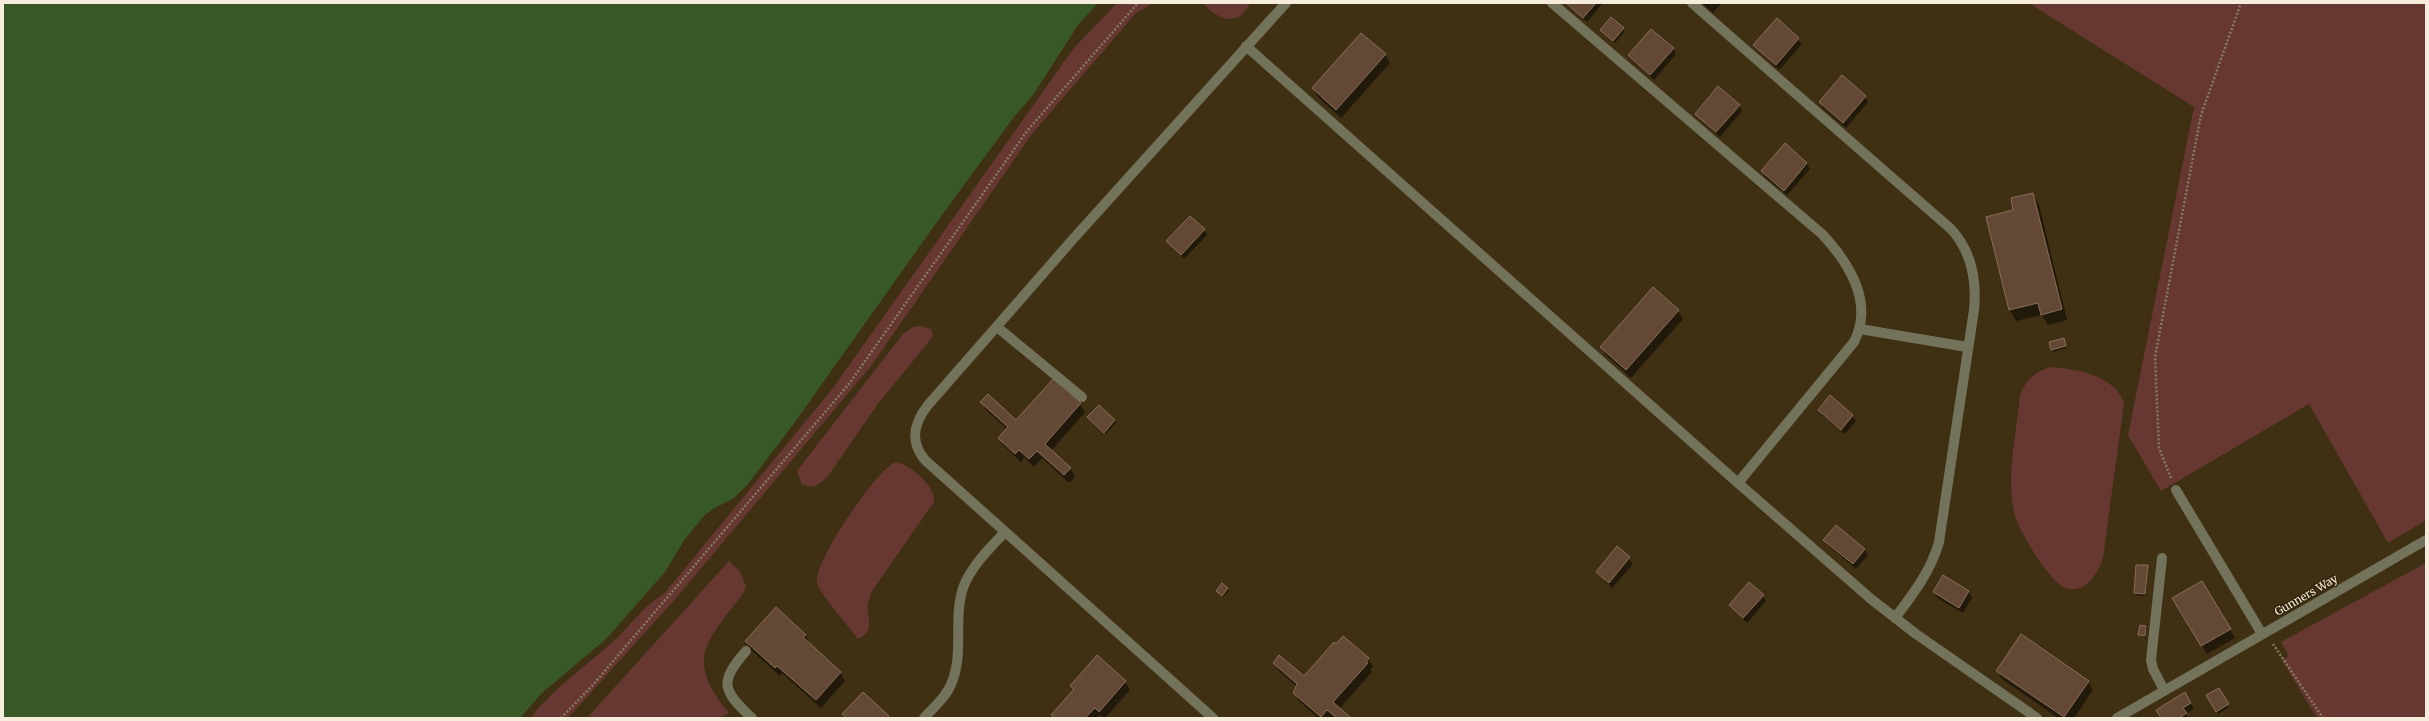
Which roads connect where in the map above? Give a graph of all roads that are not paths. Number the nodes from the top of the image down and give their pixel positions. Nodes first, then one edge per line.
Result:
1 (1286, 3) edge
2 (1552, 3) edge
3 (1692, 3) edge
4 (1246, 46) junction
5 (997, 326) junction
6 (1860, 329) junction
7 (1967, 348) junction
8 (1082, 397) dead end
9 (1738, 483) junction
10 (2176, 490) road end
11 (1005, 532) junction
12 (2426, 540) edge
13 (2162, 558) dead end
14 (1895, 618) junction
15 (2262, 634) junction
16 (746, 651) dead end
17 (2164, 690) junction
18 (2123, 715) edge
19 (752, 718) edge
20 (924, 718) edge
21 (1213, 718) edge
22 (2037, 718) edge
23 (2117, 718) edge

1 - 4 street
2 - 6 street
3 - 7 street
4 - 5 street
4 - 9 street
5 - 8 street
5 - 11 street
6 - 7 street
6 - 9 street
7 - 14 street
9 - 14 street
10 - 15 street
11 - 20 street
11 - 21 street
12 - 15 street, Gunners Way
13 - 17 street
14 - 22 street
15 - 17 street, Gunners Way
16 - 19 street
17 - 18 street, Gunners Way
18 - 23 street, Gunners Way

